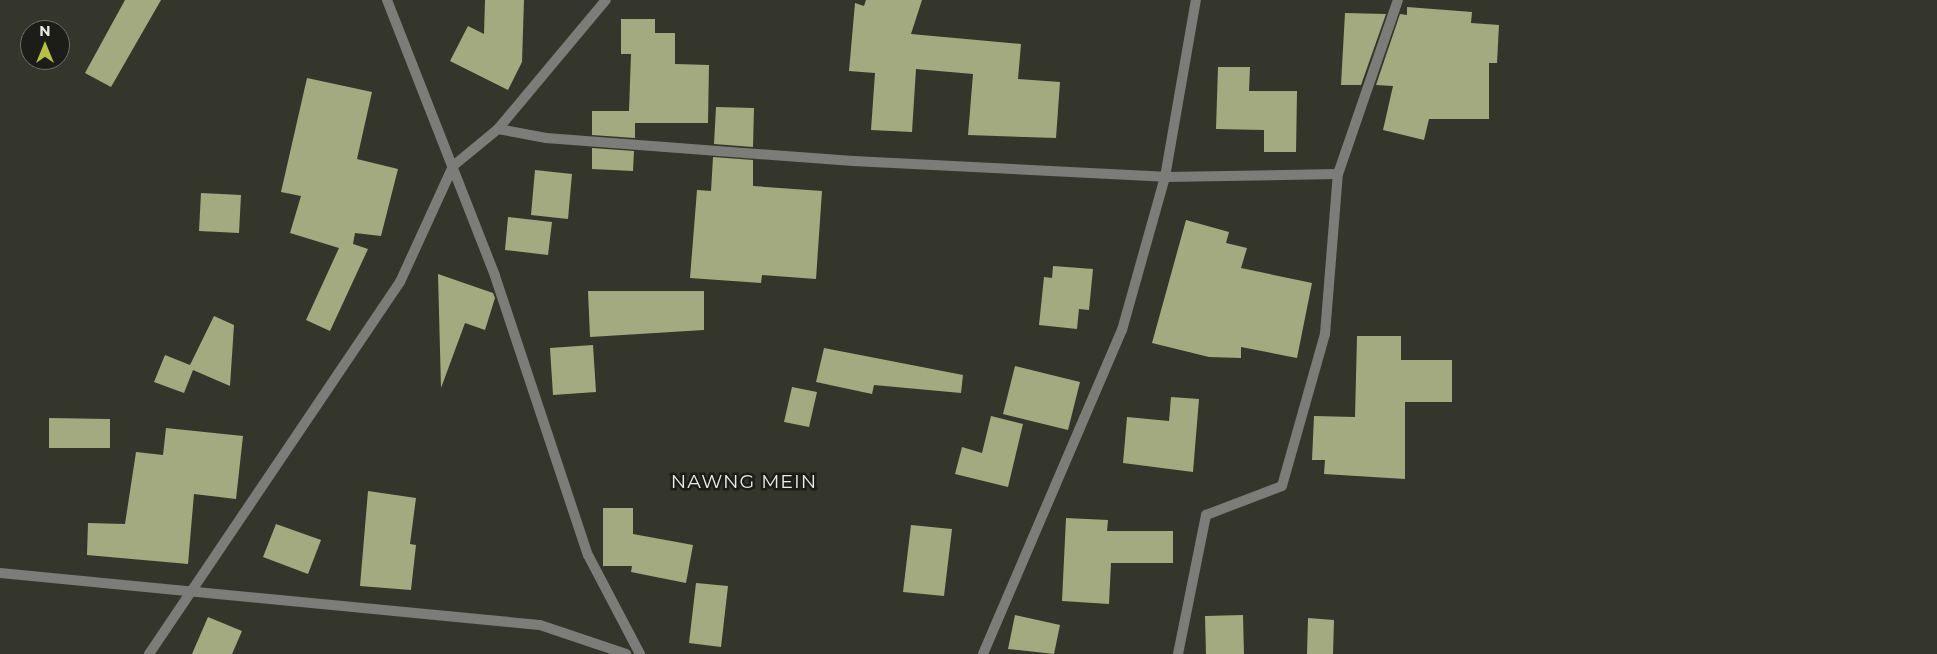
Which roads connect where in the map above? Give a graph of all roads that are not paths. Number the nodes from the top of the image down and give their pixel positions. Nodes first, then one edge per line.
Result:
1 (387, 0) edge
2 (606, 0) edge
3 (1196, 0) edge
4 (1398, 0) edge
5 (498, 129) junction
6 (452, 166) junction
7 (1338, 174) junction
8 (1165, 177) junction
9 (0, 573) edge
10 (190, 590) junction
11 (149, 654) edge
12 (626, 654) edge
13 (640, 654) edge
14 (983, 654) edge
15 (1178, 654) edge

1 - 6 street
2 - 5 street
3 - 8 street
4 - 7 street
5 - 6 street
5 - 8 street
6 - 10 street
6 - 13 street
7 - 8 street
7 - 15 street
8 - 14 street
9 - 10 street
10 - 11 street
10 - 12 street

